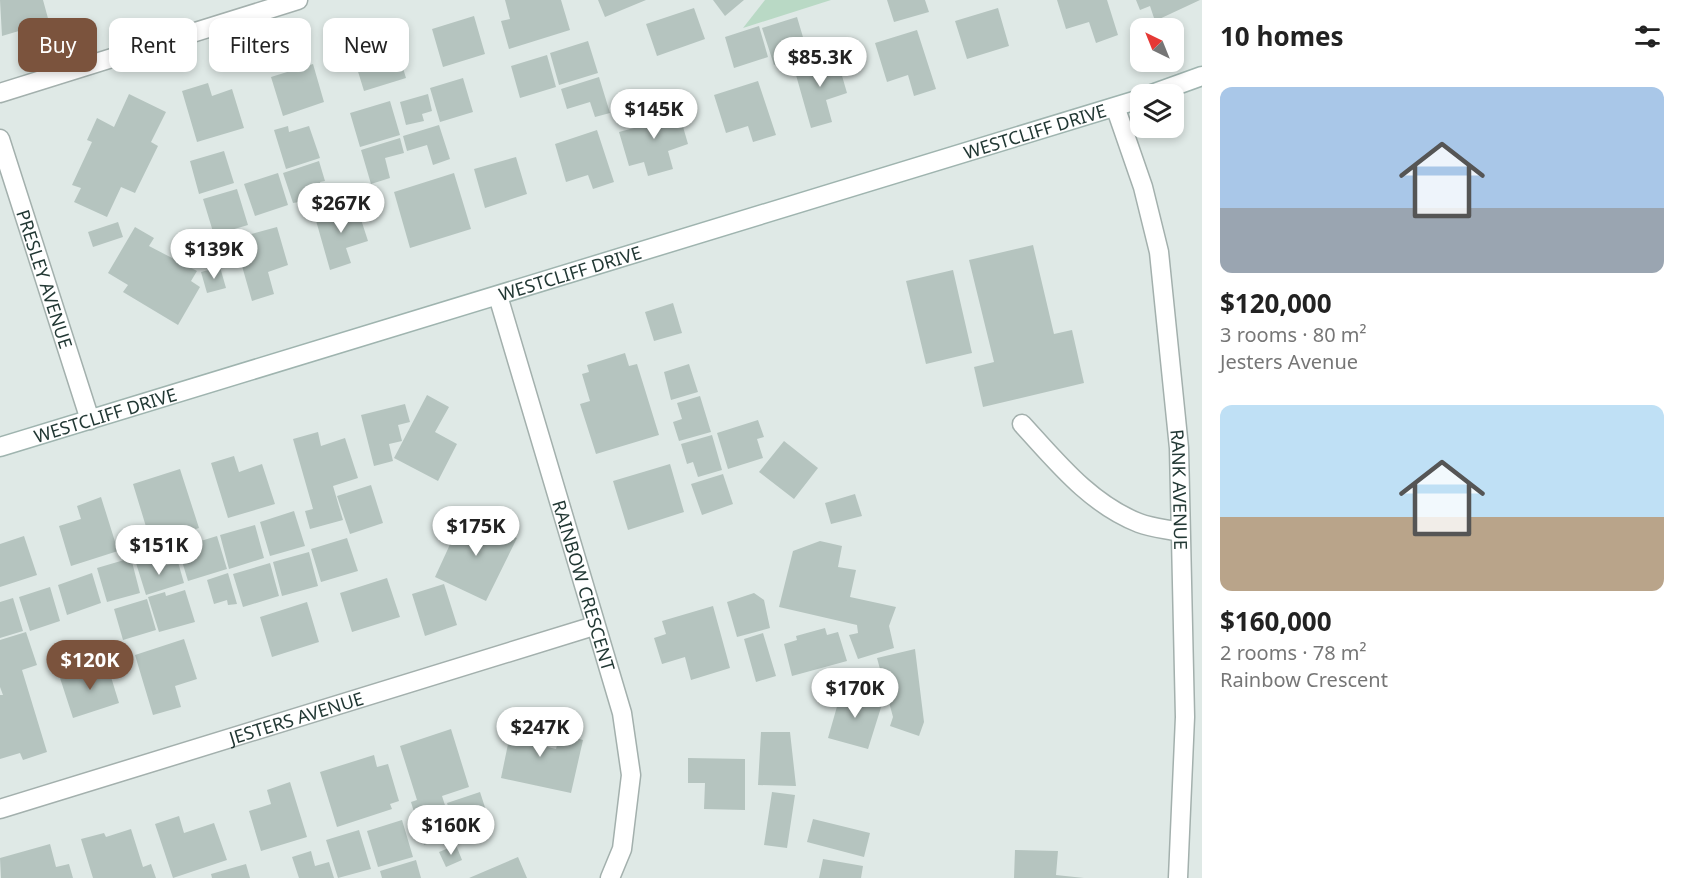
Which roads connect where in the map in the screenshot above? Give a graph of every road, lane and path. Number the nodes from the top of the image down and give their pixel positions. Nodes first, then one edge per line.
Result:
1 (298, 0) edge
2 (1202, 76) edge
3 (1180, 84) edge
4 (0, 93) edge
5 (1130, 103) edge
6 (1116, 109) junction
7 (0, 139) edge
8 (498, 296) junction
9 (90, 420) junction
10 (1022, 424) dead end
11 (0, 447) edge
12 (1180, 532) junction
13 (594, 626) junction
14 (1193, 717) edge
15 (0, 809) edge
16 (610, 878) edge
17 (1178, 878) edge

1 - 4 street
2 - 3 street
5 - 6 street, WESTCLIFF DRIVE
6 - 8 street, WESTCLIFF DRIVE
6 - 12 street, RANK AVENUE
7 - 9 street, PRESLEY AVENUE
8 - 9 street, WESTCLIFF DRIVE
8 - 13 street, RAINBOW CRESCENT
9 - 11 street, WESTCLIFF DRIVE
10 - 12 street
12 - 14 street, RANK AVENUE
13 - 15 street, JESTERS AVENUE
13 - 16 street, RAINBOW CRESCENT
14 - 17 street, RANK AVENUE

